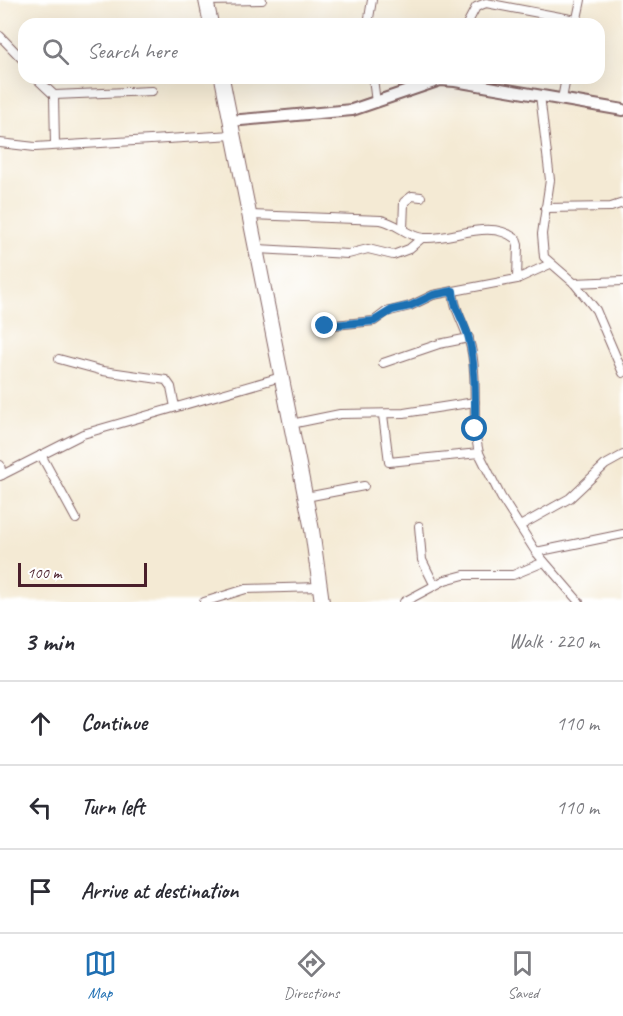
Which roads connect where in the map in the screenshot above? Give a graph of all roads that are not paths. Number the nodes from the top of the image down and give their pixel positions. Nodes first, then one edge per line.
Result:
1 (262, 0) edge
2 (372, 0) edge
3 (581, 0) edge
4 (206, 1) edge
5 (210, 18) edge
6 (369, 18) edge
7 (470, 18) edge
8 (557, 18) edge
9 (577, 18) edge
10 (0, 36) edge
11 (18, 55) edge
12 (43, 84) edge
13 (223, 84) edge
14 (374, 84) edge
15 (427, 84) edge
16 (472, 84) edge
17 (565, 84) edge
18 (152, 91) dead end
19 (54, 94) junction
20 (540, 95) junction
21 (562, 99) junction
22 (376, 102) junction
23 (623, 110) edge
24 (232, 128) junction
25 (0, 143) edge
26 (55, 145) junction
27 (421, 196) dead end
28 (623, 203) edge
29 (545, 208) junction
30 (251, 215) junction
31 (403, 229) junction
32 (422, 238) junction
33 (258, 249) junction
34 (550, 264) junction
35 (517, 279) junction
36 (623, 281) edge
37 (574, 283) junction
38 (453, 291) junction
39 (325, 326) dead end
40 (469, 338) junction
41 (59, 359) dead end
42 (383, 363) dead end
43 (623, 373) edge
44 (281, 377) junction
45 (475, 402) junction
46 (175, 407) junction
47 (383, 415) junction
48 (291, 424) junction
49 (479, 453) junction
50 (41, 455) junction
51 (623, 455) edge
52 (0, 465) edge
53 (1, 475) edge
54 (364, 486) dead end
55 (306, 497) junction
56 (76, 519) dead end
57 (419, 526) dead end
58 (520, 526) junction
59 (623, 534) edge
60 (536, 552) junction
61 (544, 562) junction
62 (434, 584) junction
63 (320, 586) junction
64 (408, 601) edge
65 (204, 602) edge
66 (322, 602) edge
67 (579, 602) edge

1 - 4 street
2 - 6 street
3 - 9 street
4 - 5 highway
7 - 8 street
10 - 11 street
12 - 19 street
13 - 24 highway
14 - 22 street
15 - 22 street
16 - 20 street
17 - 21 street
18 - 19 street
19 - 26 street
20 - 21 street
20 - 29 street
21 - 23 street
22 - 24 street
24 - 26 street
24 - 30 highway
25 - 26 street
27 - 31 street
28 - 29 street
29 - 34 street
30 - 31 street
30 - 33 highway
31 - 32 street
32 - 33 street
32 - 35 street
33 - 44 highway
34 - 35 street
34 - 37 street
35 - 38 street
36 - 37 street
37 - 43 street
38 - 39 street
38 - 40 street
40 - 42 street
40 - 45 street
41 - 46 street
44 - 46 street
44 - 48 highway
45 - 47 street
45 - 49 street
46 - 50 street
47 - 48 street
47 - 49 street
48 - 55 highway
49 - 58 street
50 - 53 street
50 - 56 street
51 - 58 street
52 - 53 street
54 - 55 street
55 - 63 highway
57 - 62 street
58 - 60 street
59 - 60 street
60 - 61 street
61 - 62 street
61 - 67 street
62 - 64 street
63 - 65 street
63 - 66 highway

